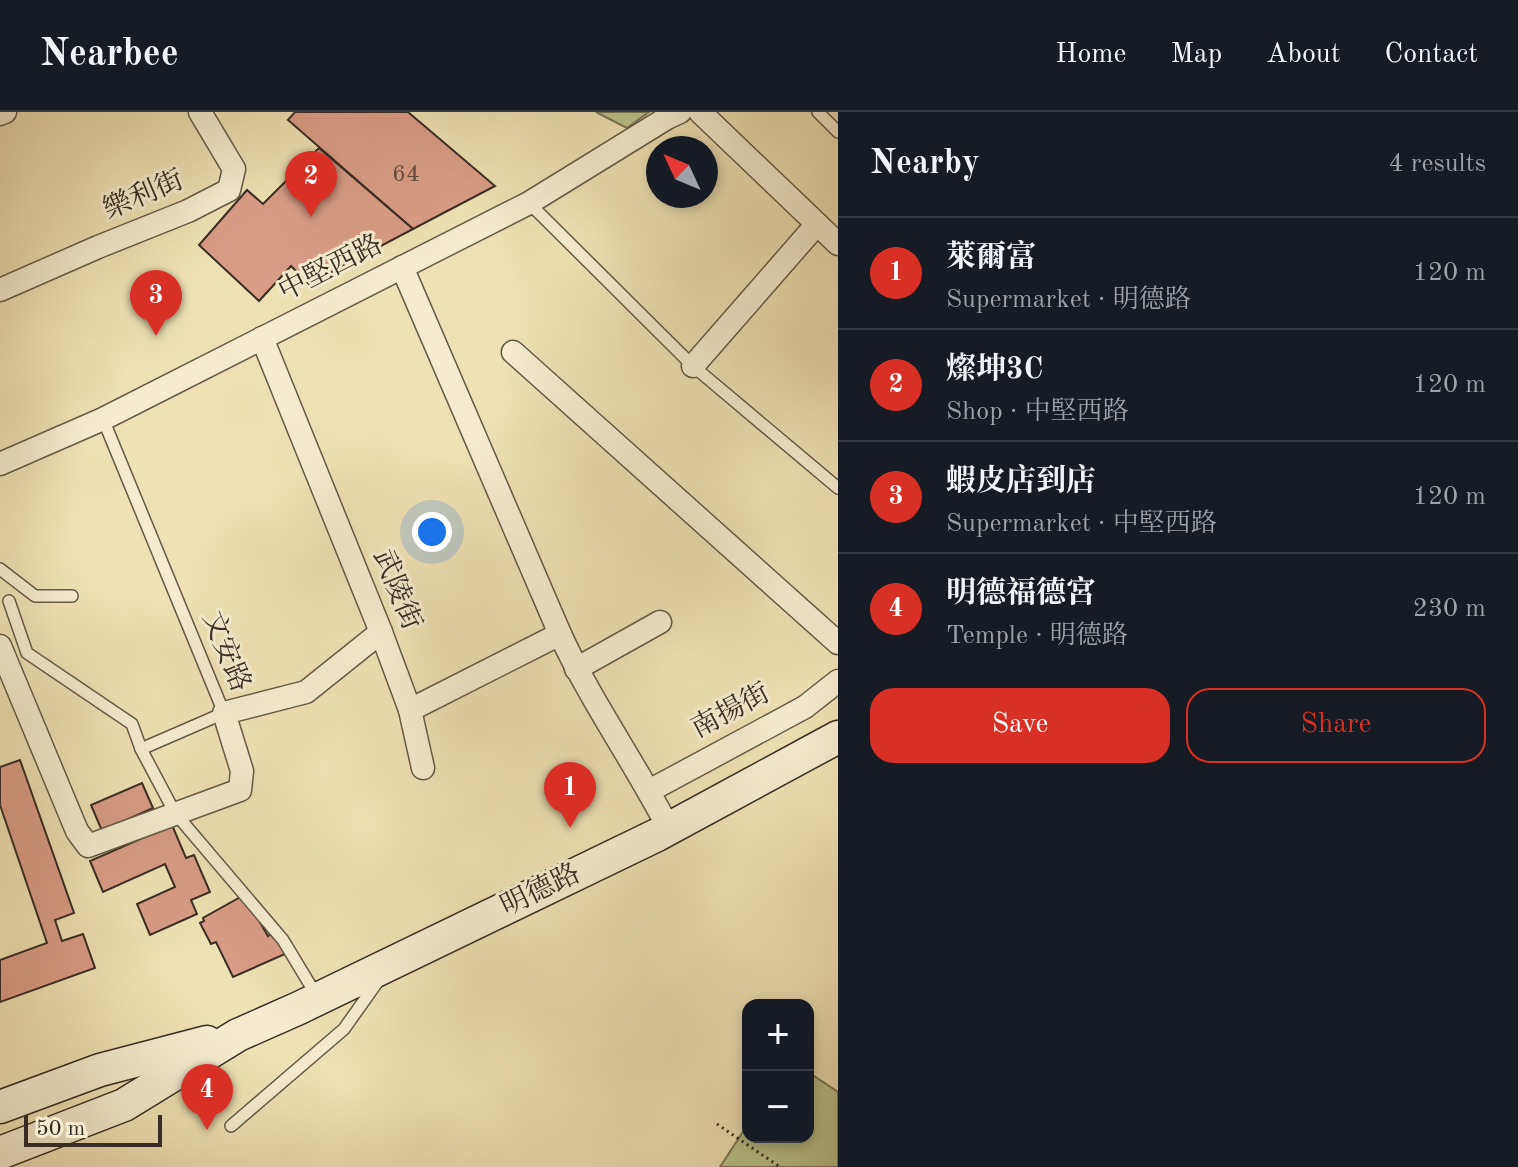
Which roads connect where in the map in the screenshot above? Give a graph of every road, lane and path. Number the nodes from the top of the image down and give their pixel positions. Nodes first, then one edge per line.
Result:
1 (200, 112) edge
2 (680, 112) edge
3 (700, 112) edge
4 (818, 112) edge
5 (837, 129) edge
6 (529, 203) junction
7 (817, 224) junction
8 (838, 244) edge
9 (402, 267) junction
10 (0, 290) edge
11 (262, 338) junction
12 (513, 352) dead end
13 (693, 366) junction
14 (103, 419) junction
15 (0, 464) edge
16 (838, 488) edge
17 (0, 569) edge
18 (72, 596) dead end
19 (9, 601) dead end
20 (660, 622) dead end
21 (381, 632) junction
22 (560, 634) junction
23 (838, 643) edge
24 (0, 646) edge
25 (576, 669) junction
26 (838, 681) edge
27 (410, 710) junction
28 (224, 713) junction
29 (838, 737) edge
30 (141, 749) junction
31 (423, 768) dead end
32 (649, 791) junction
33 (175, 813) junction
34 (669, 829) junction
35 (389, 965) junction
36 (318, 999) junction
37 (238, 1035) junction
38 (0, 1107) edge
39 (717, 1124) dead end
40 (231, 1126) dead end
41 (0, 1153) edge
42 (780, 1167) edge

1 - 10 street, 樂利街
2 - 6 street, 中堅西路
3 - 7 street
4 - 5 lane
6 - 9 street, 中堅西路
6 - 13 lane
7 - 8 street
7 - 13 street
9 - 11 street, 中堅西路
9 - 22 street
11 - 14 street, 中堅西路
11 - 21 street, 武陵街
12 - 23 street
13 - 16 lane
14 - 15 street, 中堅西路
14 - 28 lane, 文安路
17 - 18 lane
19 - 30 lane
20 - 25 street
21 - 27 street, 武陵街
21 - 28 street
22 - 25 street
22 - 27 street
24 - 33 street
25 - 32 street
26 - 32 street, 南揚街
27 - 31 street, 武陵街
28 - 30 lane, 文安路
28 - 33 street
29 - 34 main road, 明德路
30 - 33 lane
32 - 34 street
33 - 36 lane
34 - 35 main road, 明德路
35 - 36 main road, 明德路
35 - 40 lane
36 - 37 main road, 明德路
37 - 38 main road, 明德路
37 - 41 main road, 明德路
39 - 42 path

